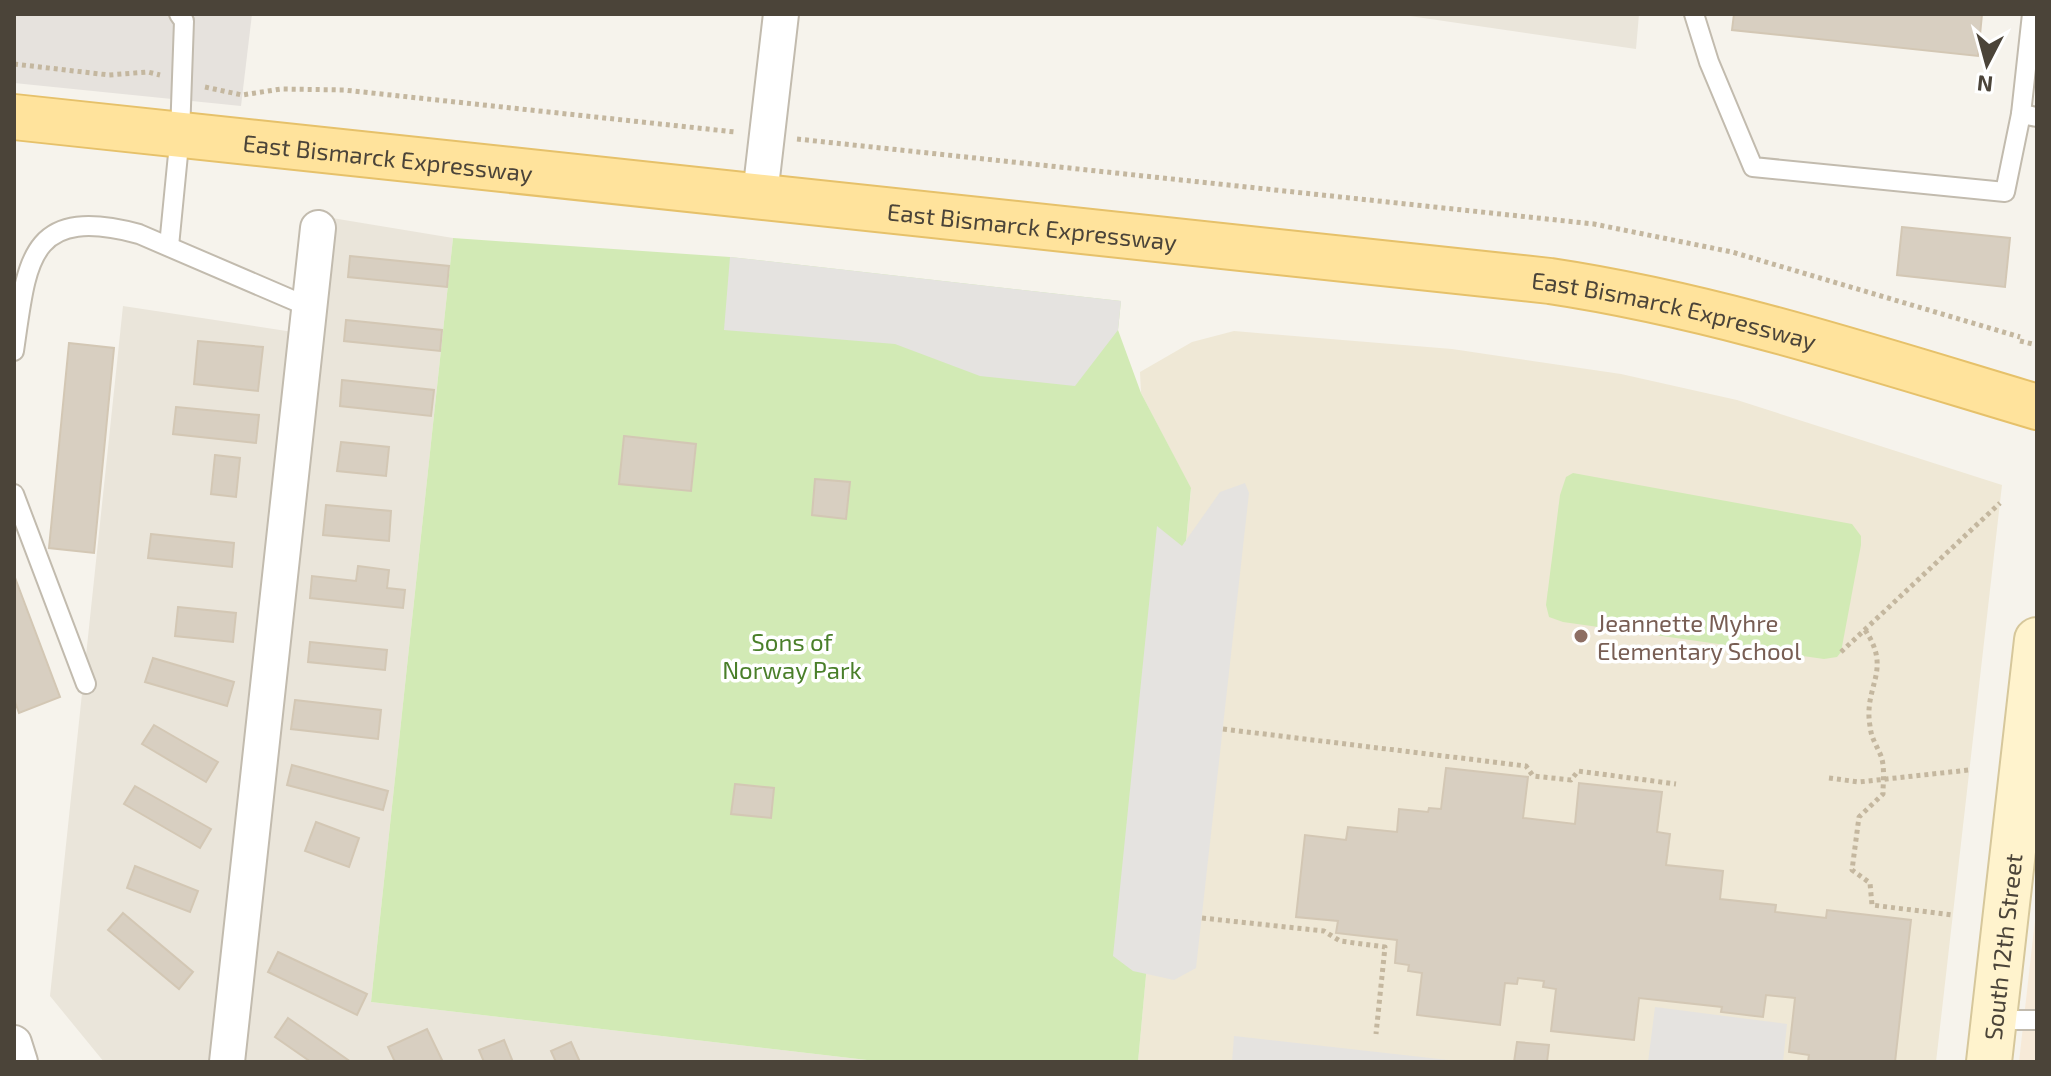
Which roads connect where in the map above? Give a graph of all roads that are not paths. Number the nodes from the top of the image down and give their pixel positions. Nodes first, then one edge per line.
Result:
1 (179, 14) edge
2 (781, 14) edge
3 (1694, 14) edge
4 (2032, 14) edge
5 (2029, 116) edge
6 (14, 117) edge
7 (180, 134) junction
8 (760, 195) junction
9 (318, 228) dead end
10 (169, 246) junction
11 (309, 307) junction
12 (14, 351) edge
13 (2037, 407) edge
14 (14, 494) edge
15 (2037, 640) edge
16 (86, 684) dead end
17 (2034, 695) edge
18 (2037, 1020) edge
19 (1992, 1041) edge
20 (14, 1043) edge
21 (20, 1062) edge
22 (227, 1062) edge

1 - 7 lane
2 - 8 street
3 - 5 lane
4 - 5 lane
6 - 7 main road, East Bismarck Expressway
7 - 8 main road, East Bismarck Expressway
7 - 10 lane
8 - 13 main road, East Bismarck Expressway
9 - 11 street
10 - 11 lane
10 - 12 lane
11 - 22 street
14 - 16 lane
15 - 17 street, South 12th Street
17 - 19 street, South 12th Street
18 - 19 lane
20 - 21 street

